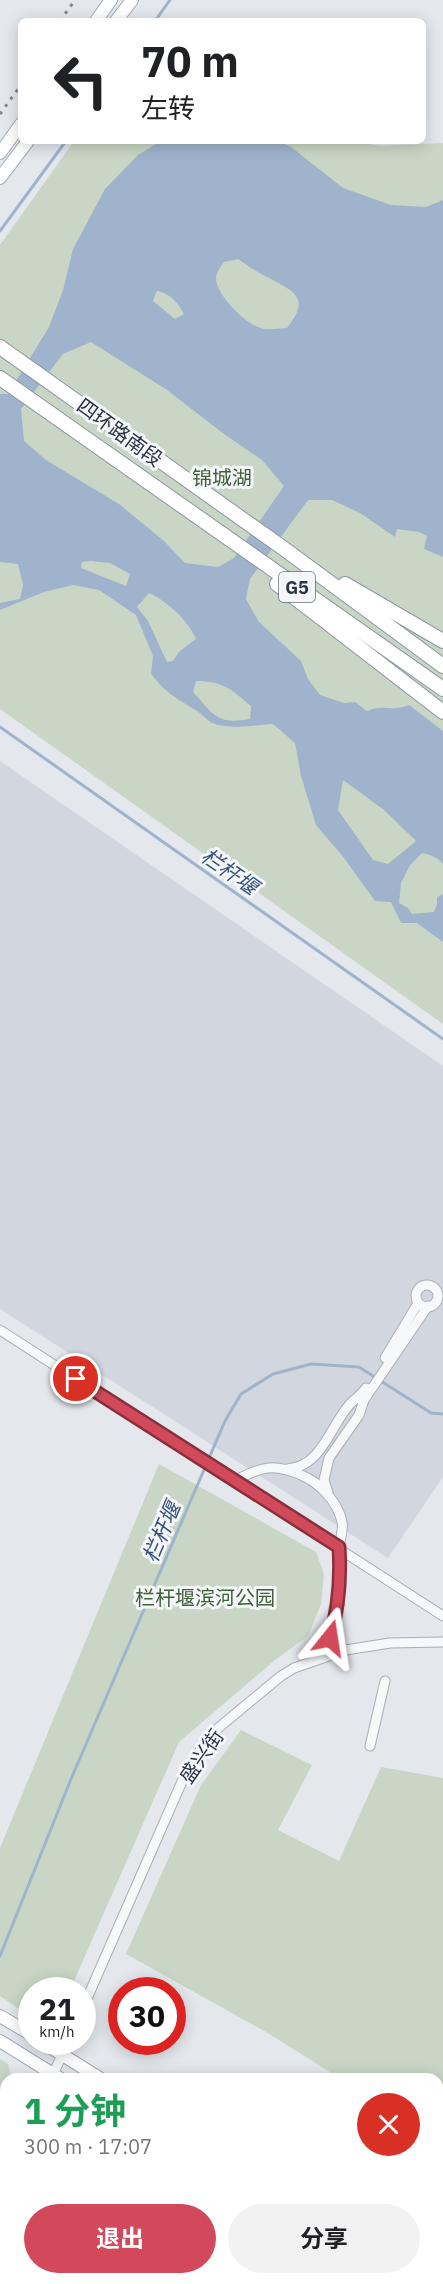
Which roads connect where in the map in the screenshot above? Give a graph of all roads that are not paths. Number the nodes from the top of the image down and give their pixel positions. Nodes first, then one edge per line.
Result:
1 (111, 0) edge
2 (132, 0) edge
3 (98, 18) edge
4 (118, 18) edge
5 (18, 128) edge
6 (26, 144) edge
7 (0, 153) edge
8 (0, 178) edge
9 (0, 347) edge
10 (0, 378) edge
11 (150, 485) junction
12 (283, 548) junction
13 (443, 641) edge
14 (443, 666) edge
15 (443, 689) edge
16 (443, 712) edge
17 (418, 1303) junction
18 (428, 1306) junction
19 (0, 1329) edge
20 (391, 1355) junction
21 (367, 1392) junction
22 (287, 1469) junction
23 (236, 1480) junction
24 (328, 1494) junction
25 (339, 1547) junction
26 (443, 1616) edge
27 (443, 1642) edge
28 (322, 1658) junction
29 (385, 1681) dead end
30 (369, 1746) dead end
31 (96, 1978) edge
32 (0, 2016) edge
33 (18, 2027) edge
34 (0, 2041) edge
35 (63, 2055) edge
36 (65, 2055) edge
37 (49, 2073) edge
38 (56, 2073) edge
39 (92, 2073) edge

1 - 3 main road
2 - 4 main road
5 - 7 main road
6 - 8 main road
9 - 12 highway, 四环路南段 / G5
10 - 11 highway, 四环路南段 / G5
11 - 15 highway, 四环路南段 / G5
11 - 16 highway
12 - 13 highway
12 - 14 highway, 四环路南段 / G5
17 - 18 street
17 - 18 street
17 - 20 street
18 - 20 street
19 - 23 street
20 - 21 street
21 - 22 street
21 - 24 street
22 - 23 street
22 - 24 street
23 - 25 street
24 - 25 street
25 - 26 street
25 - 28 street
27 - 28 street, 盛兴街
28 - 31 street, 盛兴街
29 - 30 street
32 - 33 main road
34 - 37 main road
35 - 38 street
36 - 39 main road

